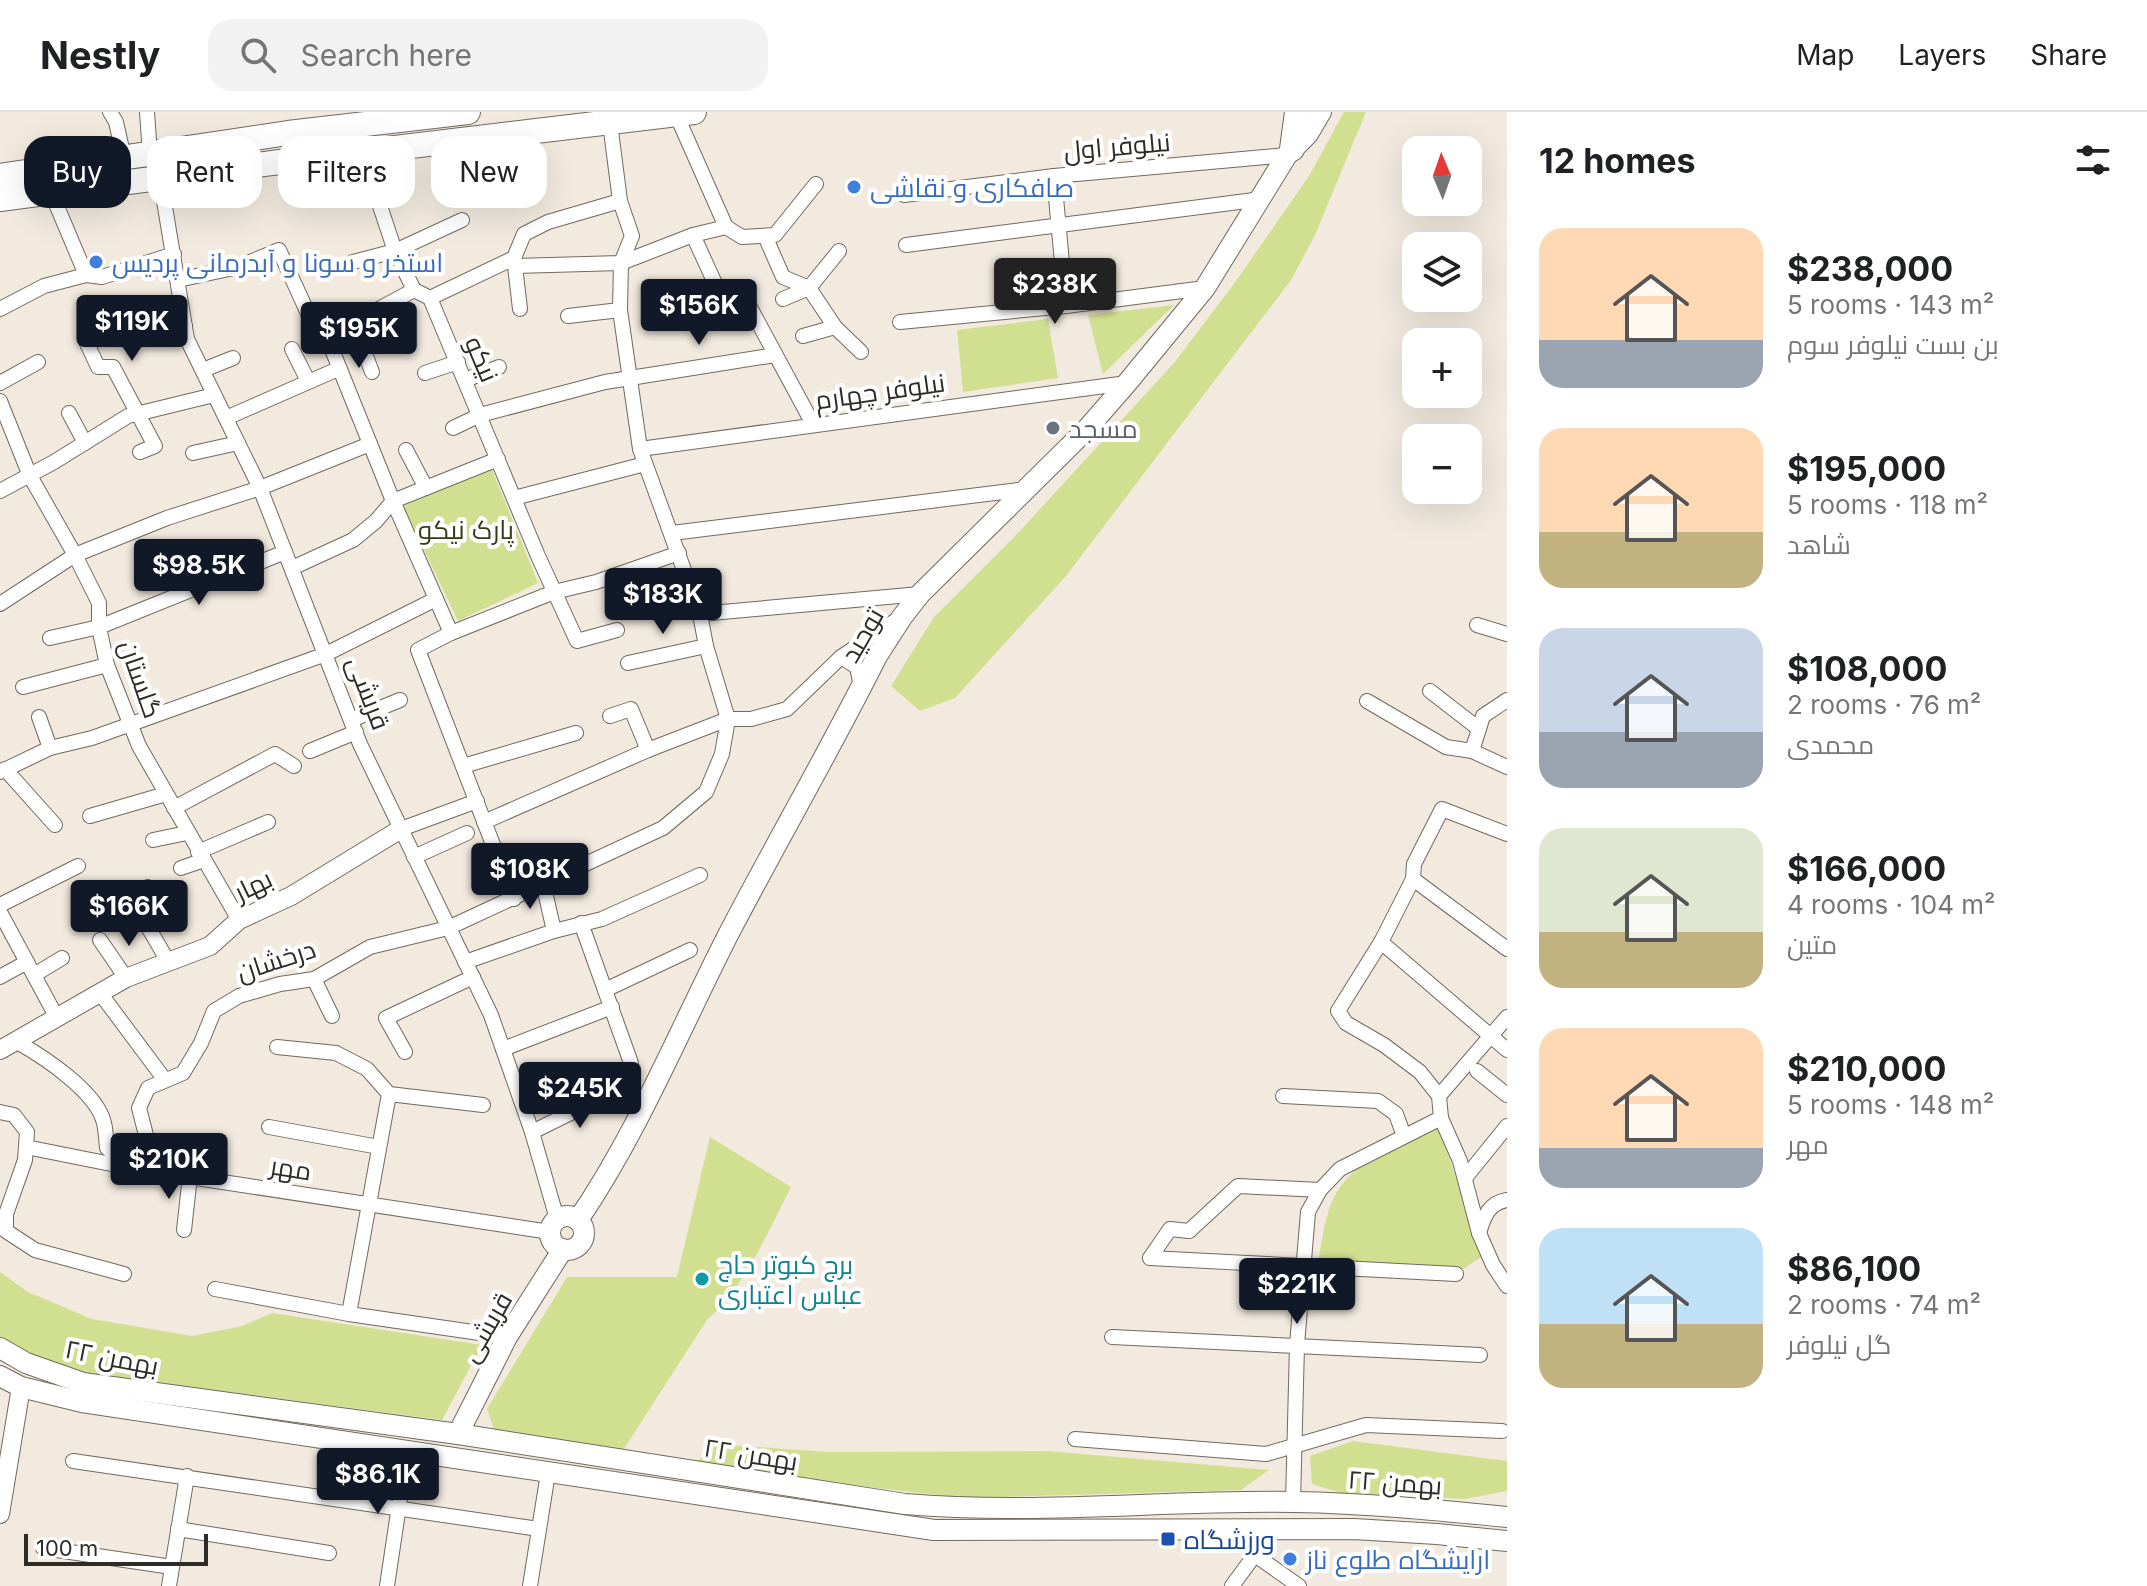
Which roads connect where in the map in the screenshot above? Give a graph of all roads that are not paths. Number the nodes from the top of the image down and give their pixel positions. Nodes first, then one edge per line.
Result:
1 (110, 112) edge
2 (147, 112) edge
3 (468, 112) edge
4 (1297, 112) edge
5 (1306, 112) edge
6 (1321, 112) edge
7 (685, 113) edge
8 (319, 121) edge
9 (610, 123) junction
10 (119, 136) edge
11 (149, 136) edge
12 (242, 136) edge
13 (415, 146) edge
14 (1289, 152) junction
15 (24, 173) edge
16 (0, 176) edge
17 (1054, 176) junction
18 (816, 184) dead end
19 (904, 195) dead end
20 (24, 196) edge
21 (0, 199) edge
22 (1262, 199) junction
23 (620, 201) junction
24 (58, 208) edge
25 (166, 208) edge
26 (381, 208) edge
27 (462, 220) dead end
28 (1058, 226) junction
29 (726, 227) junction
30 (693, 235) junction
31 (765, 236) junction
32 (906, 245) dead end
33 (395, 251) junction
34 (839, 251) dead end
35 (174, 254) junction
36 (353, 262) dead end
37 (515, 262) junction
38 (621, 263) junction
39 (86, 275) junction
40 (178, 280) junction
41 (809, 288) junction
42 (1205, 288) junction
43 (414, 290) junction
44 (430, 298) junction
45 (783, 299) dead end
46 (1066, 306) junction
47 (0, 309) edge
48 (520, 309) dead end
49 (620, 310) junction
50 (568, 316) dead end
51 (353, 322) junction
52 (900, 322) dead end
53 (185, 326) junction
54 (835, 327) junction
55 (132, 329) dead end
56 (803, 336) dead end
57 (327, 337) junction
58 (85, 339) dead end
59 (292, 349) dead end
60 (861, 352) dead end
61 (775, 355) junction
62 (233, 358) dead end
63 (38, 362) dead end
64 (458, 362) junction
65 (499, 367) dead end
66 (338, 369) junction
67 (203, 370) junction
68 (372, 372) dead end
69 (425, 373) dead end
70 (628, 378) junction
71 (465, 380) junction
72 (308, 381) junction
73 (0, 383) edge
74 (1127, 383) junction
75 (214, 395) junction
76 (0, 401) edge
77 (69, 413) dead end
78 (138, 414) junction
79 (480, 415) junction
80 (226, 418) junction
81 (813, 424) junction
82 (453, 428) dead end
83 (85, 443) junction
84 (238, 443) junction
85 (370, 444) junction
86 (640, 449) junction
87 (406, 450) dead end
88 (140, 452) dead end
89 (193, 453) dead end
90 (498, 459) junction
91 (645, 464) junction
92 (30, 476) junction
93 (260, 488) junction
94 (426, 488) junction
95 (1027, 489) junction
96 (0, 491) edge
97 (514, 498) junction
98 (393, 501) junction
99 (672, 533) junction
100 (285, 552) junction
101 (679, 553) junction
102 (75, 555) junction
103 (292, 568) junction
104 (554, 592) junction
105 (920, 594) junction
106 (436, 599) junction
107 (695, 600) junction
108 (0, 604) edge
109 (648, 608) dead end
110 (700, 614) junction
111 (902, 617) junction
112 (1477, 625) dead end
113 (99, 627) junction
114 (617, 630) dead end
115 (451, 633) junction
116 (1507, 634) edge
117 (50, 638) dead end
118 (706, 646) junction
119 (326, 654) junction
120 (841, 657) junction
121 (628, 663) dead end
122 (107, 665) junction
123 (23, 687) dead end
124 (861, 687) junction
125 (1430, 691) dead end
126 (400, 700) dead end
127 (1507, 700) edge
128 (1367, 701) dead end
129 (610, 716) dead end
130 (39, 717) dead end
131 (728, 719) junction
132 (130, 724) junction
133 (354, 726) junction
134 (1479, 729) junction
135 (576, 733) dead end
136 (50, 748) junction
137 (648, 750) junction
138 (310, 751) dead end
139 (1472, 751) junction
140 (294, 766) dead end
141 (463, 766) junction
142 (1507, 767) edge
143 (3, 770) edge
144 (166, 794) junction
145 (477, 801) junction
146 (174, 808) junction
147 (90, 816) dead end
148 (268, 822) dead end
149 (484, 822) junction
150 (55, 825) dead end
151 (401, 829) junction
152 (187, 833) junction
153 (467, 833) dead end
154 (1507, 834) edge
155 (153, 840) dead end
156 (201, 856) junction
157 (414, 857) junction
158 (78, 866) dead end
159 (181, 868) dead end
160 (700, 875) dead end
161 (1413, 879) junction
162 (543, 883) junction
163 (148, 887) dead end
164 (514, 899) junction
165 (0, 905) edge
166 (0, 912) edge
167 (239, 920) junction
168 (581, 923) junction
169 (448, 928) junction
170 (554, 931) junction
171 (100, 940) dead end
172 (1381, 942) junction
173 (1507, 949) edge
174 (690, 950) dead end
175 (62, 958) dead end
176 (465, 962) junction
177 (169, 963) junction
178 (31, 969) junction
179 (0, 977) edge
180 (473, 977) junction
181 (126, 978) junction
182 (314, 979) junction
183 (605, 990) junction
184 (100, 993) junction
185 (612, 1007) junction
186 (332, 1016) dead end
187 (1507, 1017) edge
188 (57, 1018) junction
189 (1491, 1036) junction
190 (17, 1042) junction
191 (277, 1047) dead end
192 (503, 1049) junction
193 (0, 1050) edge
194 (1507, 1050) edge
195 (405, 1052) dead end
196 (631, 1063) dead end
197 (1477, 1071) dead end
198 (165, 1080) junction
199 (611, 1093) dead end
200 (389, 1094) junction
201 (1507, 1095) edge
202 (1283, 1096) dead end
203 (1439, 1096) junction
204 (483, 1105) dead end
205 (0, 1112) edge
206 (1441, 1118) junction
207 (1507, 1126) edge
208 (269, 1127) dead end
209 (532, 1132) junction
210 (1404, 1136) junction
211 (26, 1147) junction
212 (379, 1147) junction
213 (131, 1168) junction
214 (190, 1176) junction
215 (1465, 1178) junction
216 (1320, 1190) junction
217 (5, 1203) edge
218 (369, 1204) junction
219 (1503, 1204) edge
220 (578, 1220) junction
221 (553, 1226) junction
222 (184, 1230) dead end
223 (1479, 1233) junction
224 (563, 1249) junction
225 (1304, 1267) junction
226 (124, 1274) dead end
227 (1456, 1274) dead end
228 (1507, 1286) edge
229 (215, 1289) dead end
230 (349, 1314) junction
231 (507, 1337) junction
232 (1112, 1337) dead end
233 (1297, 1345) junction
234 (0, 1348) edge
235 (1480, 1355) dead end
236 (0, 1376) edge
237 (21, 1387) junction
238 (7, 1421) edge
239 (1502, 1431) dead end
240 (458, 1434) junction
241 (1075, 1439) dead end
242 (1294, 1446) junction
243 (407, 1452) junction
244 (73, 1461) dead end
245 (548, 1473) junction
246 (187, 1476) junction
247 (1507, 1501) edge
248 (1293, 1502) junction
249 (399, 1507) junction
250 (950, 1508) junction
251 (1441, 1510) junction
252 (0, 1514) edge
253 (1507, 1517) edge
254 (178, 1529) junction
255 (539, 1529) junction
256 (947, 1530) junction
257 (1273, 1530) junction
258 (1507, 1541) edge
259 (43, 1548) dead end
260 (329, 1553) dead end
261 (1255, 1555) junction
262 (172, 1567) junction
263 (169, 1586) edge
264 (387, 1586) edge
265 (530, 1586) edge
266 (1233, 1586) edge
267 (1299, 1586) edge

1 - 10 street
2 - 11 street
3 - 8 main road
4 - 14 main road
5 - 14 main road, توحید
6 - 14 main road, توحید
7 - 9 main road
7 - 29 street
8 - 12 main road
9 - 13 main road
9 - 23 street
14 - 17 street, نیلوفر اول
14 - 22 main road, توحید
15 - 16 main road
17 - 19 street, نیلوفر اول
17 - 28 street
18 - 31 street
20 - 21 main road
22 - 28 street
22 - 42 main road, توحید
23 - 37 street
23 - 38 street
24 - 39 street
25 - 35 street, قریشی
26 - 33 street
27 - 33 street
28 - 32 street
28 - 46 street
29 - 30 street
29 - 31 street
30 - 38 street
30 - 61 street
31 - 41 street
33 - 36 street
33 - 43 street
34 - 41 street
35 - 39 street
35 - 40 street, قریشی
37 - 38 street
37 - 44 street
37 - 48 street
38 - 49 street
39 - 47 street
40 - 53 street, قریشی
40 - 57 street
41 - 45 street
41 - 54 street
42 - 46 street
42 - 74 main road, توحید
43 - 44 street
43 - 51 street
44 - 64 street, نیکو
46 - 52 street
49 - 50 street
49 - 70 street
51 - 57 street
51 - 68 street
53 - 55 street
53 - 67 street, قریشی
54 - 56 street
54 - 60 street
57 - 66 street
58 - 78 street
59 - 72 street
61 - 70 street
61 - 81 street
62 - 67 street
63 - 73 street
64 - 69 street
64 - 71 street, نیکو
65 - 71 street
66 - 72 street
66 - 85 street
67 - 75 street, قریشی
70 - 79 street
70 - 86 street
71 - 79 street, نیکو
72 - 80 street
74 - 81 street, نیلوفر چهارم
74 - 95 main road, توحید
75 - 78 street
75 - 80 street, قریشی
76 - 92 street, گلستان
77 - 83 street
78 - 83 street
78 - 88 street
79 - 82 street
79 - 90 street, نیکو
80 - 84 street, قریشی
81 - 86 street, نیلوفر چهارم
83 - 92 street
84 - 89 street
84 - 93 street, قریشی
85 - 93 street
85 - 98 street
86 - 91 street
87 - 94 street
90 - 94 street
90 - 97 street, نیکو
91 - 97 street
91 - 99 street
92 - 96 street
92 - 102 street, گلستان
93 - 100 street, قریشی
93 - 102 street
94 - 98 street
95 - 99 street
95 - 105 main road, توحید
97 - 104 street, نیکو
98 - 103 street
98 - 106 street
99 - 101 street
100 - 103 street, قریشی
100 - 113 street
101 - 104 street
101 - 107 street
102 - 108 street
102 - 113 street, گلستان
103 - 119 street, قریشی
104 - 114 street, نیکو
104 - 115 street
105 - 110 street
105 - 111 main road, توحید
106 - 115 street
106 - 119 street
107 - 109 street
107 - 110 street
110 - 118 street
111 - 120 street
111 - 124 main road, توحید
112 - 116 street
113 - 117 street
113 - 122 street, گلستان
115 - 141 street
118 - 121 street
118 - 131 street
119 - 132 street
119 - 133 street, قریشی
120 - 124 street
120 - 131 street
122 - 123 street
122 - 132 street, گلستان
124 - 220 main road, توحید
125 - 134 street
126 - 133 street
127 - 134 street
128 - 139 street
129 - 137 street
130 - 136 street
131 - 137 street
131 - 162 street, درخشان
132 - 136 street
132 - 144 street, گلستان
133 - 138 street
133 - 151 street, قریشی
134 - 139 street
135 - 141 street
136 - 143 street
137 - 149 street
139 - 142 street
140 - 146 street
141 - 145 street
143 - 150 street
144 - 146 street, گلستان
144 - 147 street
145 - 149 street
145 - 151 street
146 - 152 street, گلستان
148 - 156 street
149 - 164 street
151 - 157 street, قریشی
151 - 167 street, بهار
152 - 155 street
152 - 156 street, گلستان
153 - 157 street
154 - 161 street
156 - 159 street
156 - 167 street, گلستان
157 - 169 street, قریشی
158 - 165 street
160 - 168 street
161 - 172 street
161 - 173 street
162 - 164 street, درخشان
162 - 170 street
163 - 177 street
164 - 169 street, درخشان
166 - 178 street
167 - 177 street, بهار
168 - 170 street
168 - 183 street
169 - 176 street, قریشی
169 - 182 street, درخشان
170 - 176 street
171 - 181 street
172 - 189 street
172 - 203 street
174 - 183 street
175 - 178 street
176 - 180 street, قریشی
177 - 181 street, بهار
178 - 179 street
178 - 188 street
180 - 192 street, قریشی
180 - 195 street
181 - 184 street, بهار
182 - 186 street
182 - 198 street, درخشان
183 - 185 street
184 - 188 street, بهار
184 - 198 street
185 - 192 street
185 - 196 street
187 - 189 street
188 - 190 street, بهار
189 - 194 street
189 - 203 street
190 - 193 street, بهار
190 - 213 street
191 - 200 street
192 - 209 street, قریشی
197 - 201 street
198 - 213 street, درخشان
199 - 209 street
200 - 204 street
200 - 212 street
202 - 210 street
203 - 206 street
205 - 211 street
206 - 210 street
206 - 215 street
207 - 215 street
208 - 212 street
209 - 221 street, قریشی
210 - 216 street
211 - 213 street, مهر
211 - 217 street
212 - 218 street
213 - 214 street, مهر
214 - 218 street, مهر
214 - 222 street
215 - 223 street
216 - 225 street
216 - 225 street
217 - 226 street
218 - 221 street, مهر
218 - 230 street
219 - 223 street
220 - 221 main road
220 - 224 main road
221 - 224 main road
223 - 228 street
224 - 231 main road, قریشی
225 - 227 street
225 - 233 street
229 - 230 street
230 - 231 street
231 - 240 main road, قریشی
232 - 233 street
233 - 235 street
233 - 242 street
234 - 240 main road, ۲۲ بهمن
236 - 237 main road, ۲۲ بهمن
237 - 238 street
237 - 243 main road, ۲۲ بهمن
238 - 252 street
239 - 242 street
240 - 250 main road, ۲۲ بهمن
241 - 242 street
242 - 248 street
243 - 245 main road, ۲۲ بهمن
243 - 249 street
244 - 246 street
245 - 255 street
245 - 256 main road, ۲۲ بهمن
246 - 249 street
246 - 254 street
247 - 251 main road
248 - 250 main road, ۲۲ بهمن
248 - 251 main road, ۲۲ بهمن
249 - 255 street
249 - 264 street
250 - 256 main road
251 - 253 main road, ۲۲ بهمن
254 - 260 street
254 - 262 street
255 - 265 street
256 - 257 main road, ۲۲ بهمن
257 - 258 main road, ۲۲ بهمن
257 - 261 street
259 - 262 street
261 - 266 street
261 - 267 street
262 - 263 street

